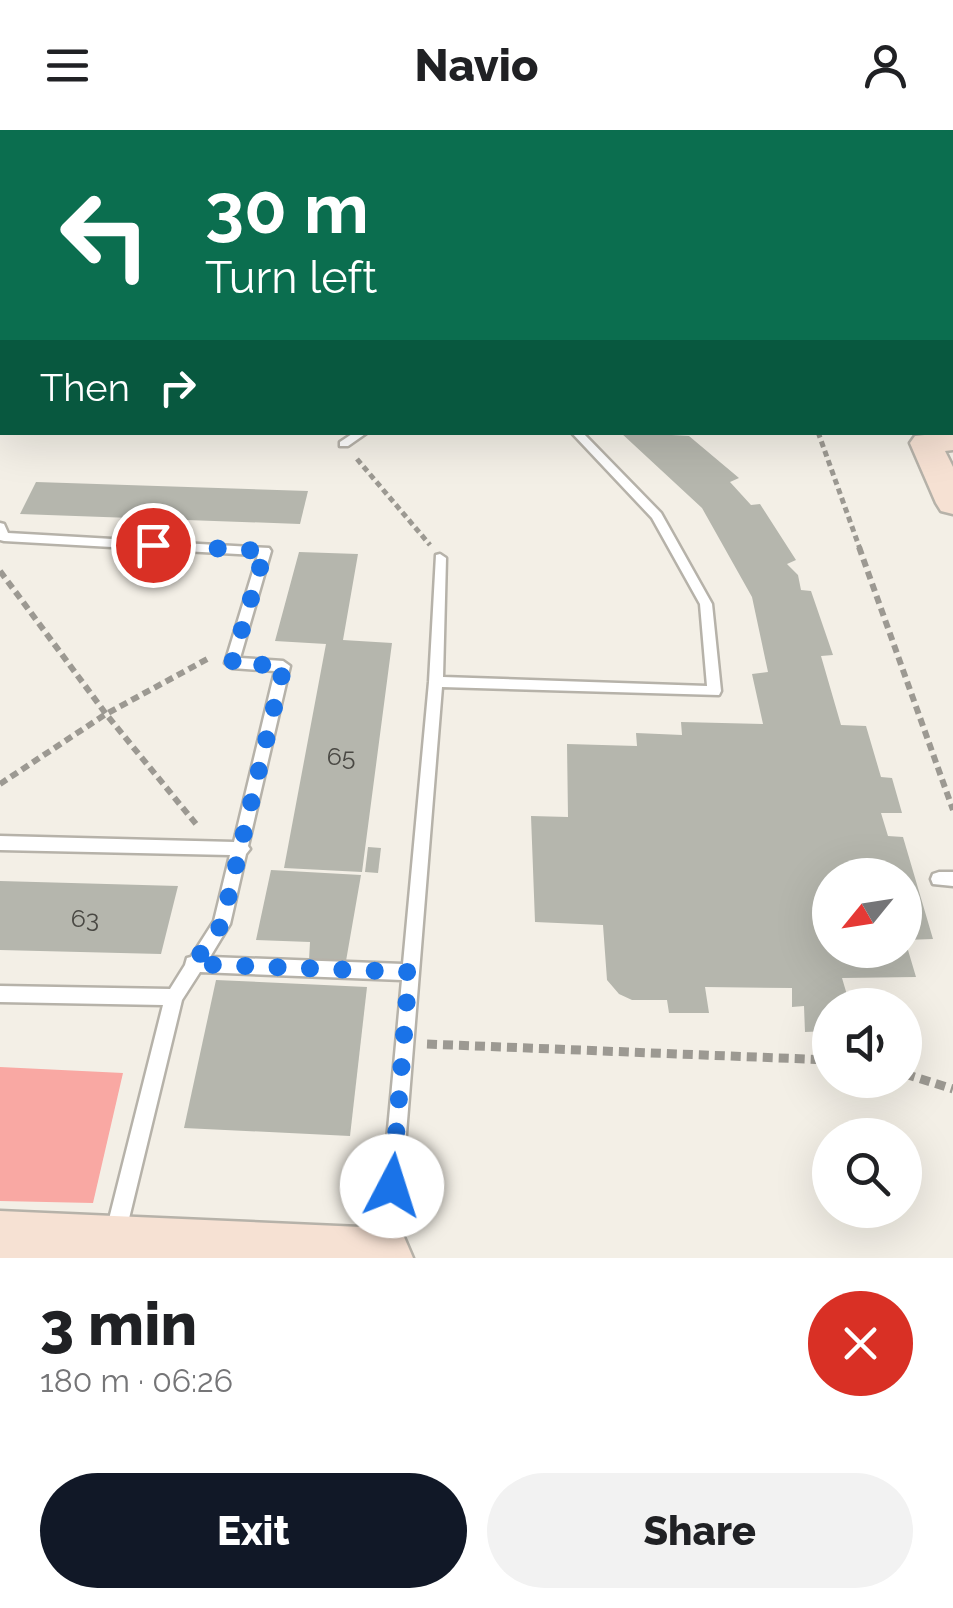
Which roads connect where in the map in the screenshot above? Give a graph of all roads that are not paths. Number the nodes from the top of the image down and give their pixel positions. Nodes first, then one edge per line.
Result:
1 (358, 435) edge
2 (579, 435) edge
3 (934, 439) edge
4 (344, 444) road end
5 (953, 504) edge
6 (0, 527) edge
7 (440, 558) road end
8 (436, 682) junction
9 (0, 843) edge
10 (242, 849) junction
11 (193, 964) junction
12 (409, 972) junction
13 (0, 994) edge
14 (174, 996) junction
15 (0, 1240) edge
16 (113, 1245) junction
17 (385, 1258) edge

1 - 4 lane
2 - 8 lane
3 - 5 main road
6 - 10 lane
7 - 8 lane
8 - 12 lane
9 - 10 lane
10 - 11 lane
11 - 12 lane
11 - 14 lane
12 - 17 lane
13 - 14 lane
14 - 16 lane
15 - 16 main road
16 - 17 main road

